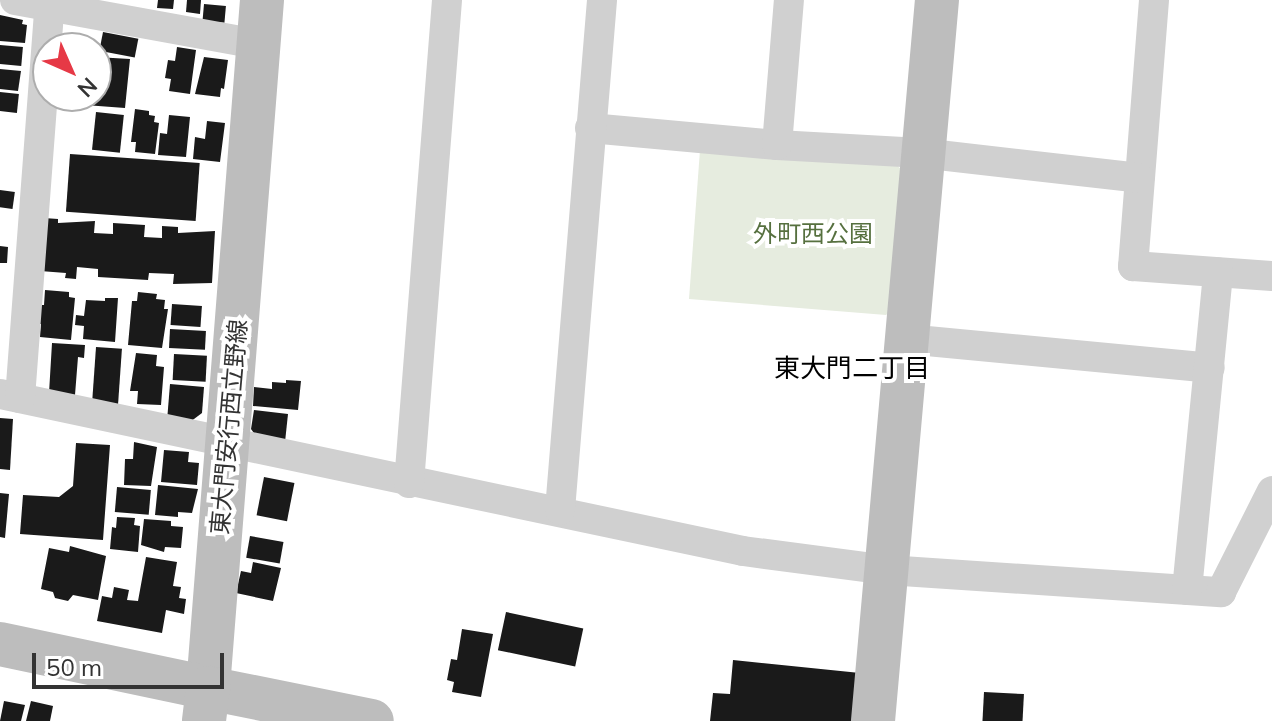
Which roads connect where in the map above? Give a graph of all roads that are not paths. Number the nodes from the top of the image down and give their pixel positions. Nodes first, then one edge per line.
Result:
1 (15, 0) edge
2 (262, 0) edge
3 (447, 0) edge
4 (602, 0) edge
5 (789, 0) edge
6 (937, 0) edge
7 (1154, 0) edge
8 (50, 3) edge
9 (258, 44) junction
10 (590, 128) junction
11 (777, 145) junction
12 (921, 153) junction
13 (1140, 178) junction
14 (1218, 273) junction
15 (1272, 276) edge
16 (906, 339) junction
17 (1210, 368) junction
18 (10, 396) edge
19 (228, 445) junction
20 (409, 483) junction
21 (1272, 491) edge
22 (560, 510) junction
23 (887, 570) junction
24 (1187, 590) junction
25 (0, 644) edge
26 (206, 704) edge
27 (372, 721) edge
28 (873, 721) edge

1 - 8 street
2 - 9 street, 東大門安行西立野線
3 - 20 street
4 - 10 street
5 - 11 street
6 - 12 street
7 - 13 street
8 - 9 street
8 - 18 street
9 - 19 street, 東大門安行西立野線
10 - 11 street
10 - 22 street
11 - 12 street
12 - 13 street
12 - 16 street
13 - 14 street
14 - 15 street
14 - 17 street
16 - 17 street
16 - 23 street
17 - 24 street
18 - 19 street
19 - 20 street
19 - 26 street, 東大門安行西立野線
20 - 22 street
21 - 24 street
22 - 23 street
23 - 24 street
23 - 28 street
25 - 26 street
26 - 27 street

